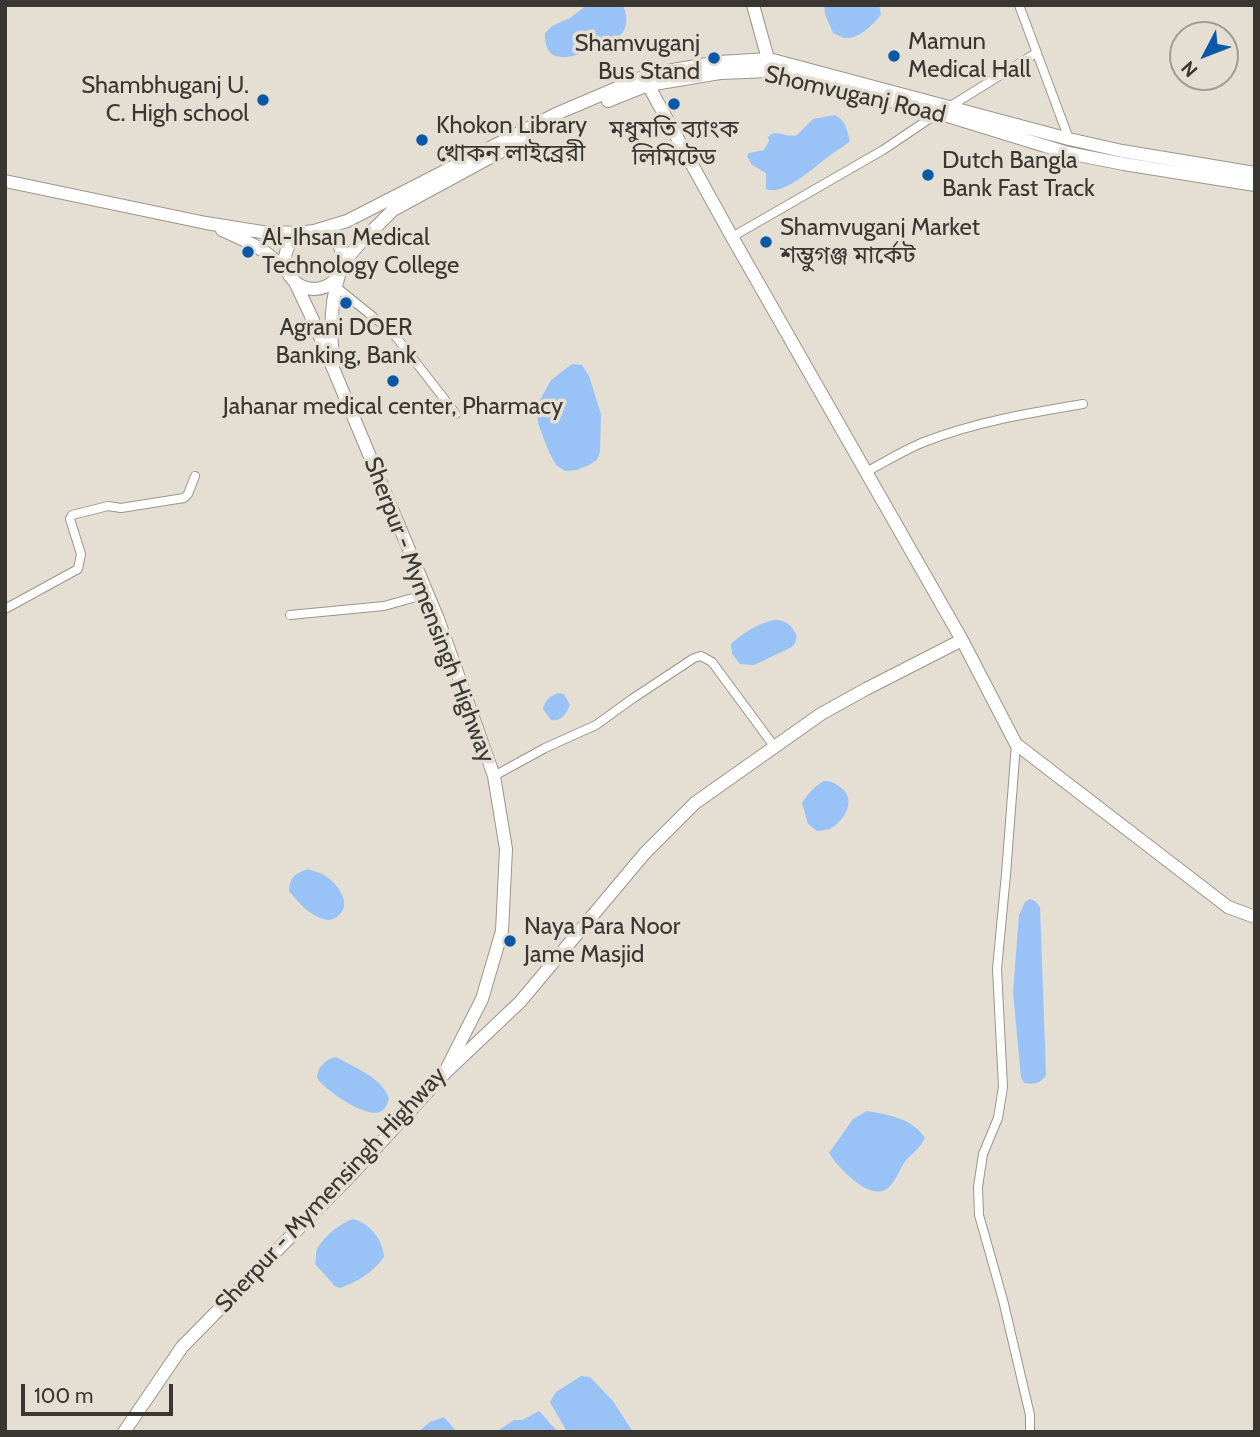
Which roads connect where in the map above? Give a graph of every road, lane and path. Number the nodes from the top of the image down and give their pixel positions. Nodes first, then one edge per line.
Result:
1 (753, 5) edge
2 (1019, 5) edge
3 (1036, 53) junction
4 (769, 65) junction
5 (648, 85) junction
6 (943, 110) junction
7 (1069, 139) junction
8 (1255, 173) edge
9 (5, 181) edge
10 (1255, 185) edge
11 (206, 223) junction
12 (309, 232) junction
13 (732, 237) junction
14 (339, 274) junction
15 (292, 278) junction
16 (334, 371) junction
17 (1083, 404) dead end
18 (456, 414) dead end
19 (866, 472) junction
20 (195, 476) dead end
21 (427, 594) junction
22 (5, 609) edge
23 (290, 615) dead end
24 (962, 640) junction
25 (1016, 744) junction
26 (774, 746) junction
27 (494, 776) junction
28 (1255, 917) edge
29 (444, 1074) junction
30 (124, 1432) edge
31 (1030, 1432) edge

1 - 4 main road
2 - 3 street
3 - 6 street
3 - 7 street
4 - 5 main road, Shomvuganj Road
4 - 6 main road, Shomvuganj Road
4 - 12 main road, Shomvuganj Road
5 - 13 main road
5 - 14 main road, Shomvuganj Road
6 - 7 main road, Shomvuganj Road
6 - 10 main road, Shomvuganj Road
6 - 13 street
7 - 8 main road, Shomvuganj Road
9 - 11 main road
11 - 12 main road, Shomvuganj Road
11 - 15 main road, Sherpur - Mymensingh Highway
12 - 14 main road
12 - 15 main road
13 - 19 main road
14 - 15 main road
14 - 16 main road, Sherpur - Mymensingh Highway
14 - 18 street
15 - 16 main road, Sherpur - Mymensingh Highway
16 - 21 main road, Sherpur - Mymensingh Highway
17 - 19 street
19 - 24 main road
20 - 22 street
21 - 23 street
21 - 27 main road, Sherpur - Mymensingh Highway
24 - 25 main road
24 - 26 main road
25 - 28 main road
25 - 31 street
26 - 27 street
26 - 29 main road
27 - 29 main road, Sherpur - Mymensingh Highway
29 - 30 main road, Sherpur - Mymensingh Highway

